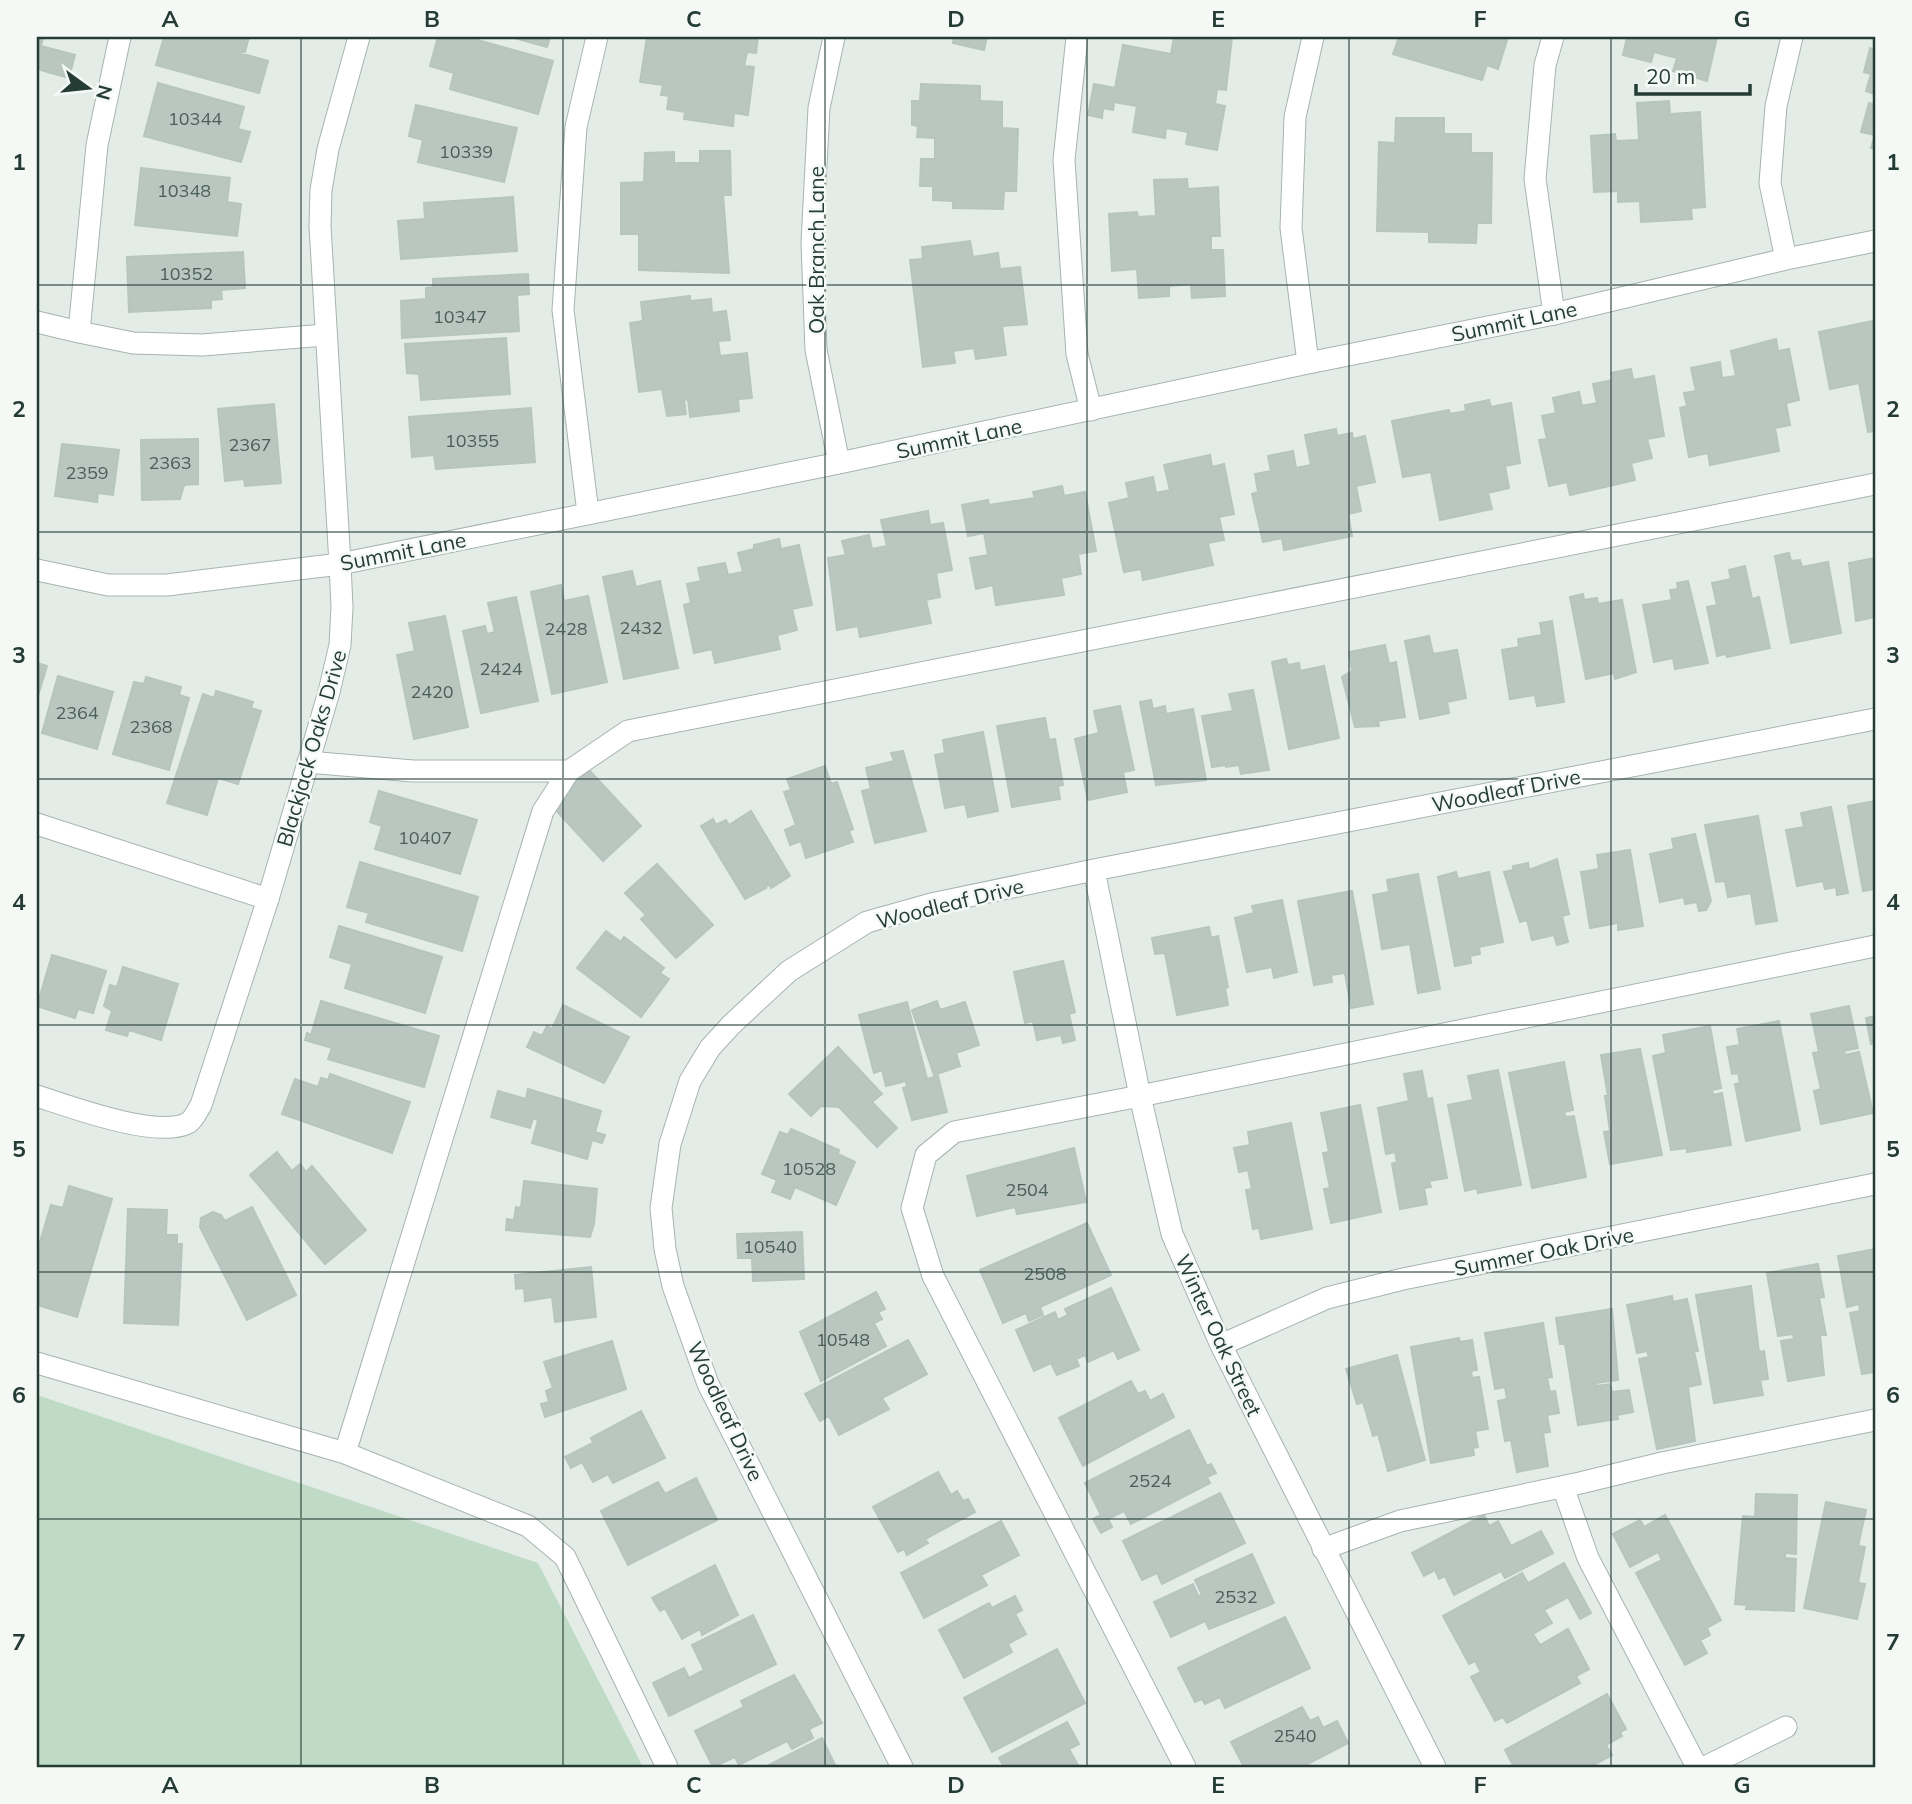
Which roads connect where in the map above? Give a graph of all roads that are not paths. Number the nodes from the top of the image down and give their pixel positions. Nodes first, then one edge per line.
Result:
1 (120, 37) edge
2 (359, 37) edge
3 (597, 37) edge
4 (834, 37) edge
5 (1077, 37) edge
6 (1313, 37) edge
7 (1553, 37) edge
8 (1792, 37) edge
9 (1875, 241) edge
10 (1786, 259) junction
11 (1554, 314) junction
12 (37, 323) edge
13 (79, 332) junction
14 (325, 335) junction
15 (1308, 363) junction
16 (1091, 410) junction
17 (839, 463) junction
18 (1875, 484) edge
19 (588, 513) junction
20 (341, 564) junction
21 (37, 570) edge
22 (1875, 719) edge
23 (308, 762) junction
24 (569, 771) junction
25 (37, 824) edge
26 (1094, 870) junction
27 (268, 898) junction
28 (1875, 946) edge
29 (37, 1096) edge
30 (1140, 1096) junction
31 (1875, 1184) edge
32 (1221, 1345) junction
33 (37, 1363) edge
34 (1875, 1420) edge
35 (345, 1452) junction
36 (1563, 1487) junction
37 (1323, 1549) junction
38 (1786, 1727) dead end
39 (667, 1767) edge
40 (902, 1767) edge
41 (1185, 1767) edge
42 (1435, 1767) edge
43 (1697, 1767) edge
44 (1705, 1767) edge

1 - 13 street
2 - 14 street, Blackjack Oaks Drive
3 - 19 street
4 - 17 street, Oak Branch Lane
5 - 16 street
6 - 15 street
7 - 11 street
8 - 10 street
9 - 10 street, Summit Lane
10 - 11 street, Summit Lane
11 - 15 street, Summit Lane
12 - 13 street
13 - 14 street
14 - 20 street, Blackjack Oaks Drive
15 - 16 street, Summit Lane
16 - 17 street, Summit Lane
17 - 19 street, Summit Lane
18 - 24 street
19 - 20 street, Summit Lane
20 - 21 street, Summit Lane
20 - 23 street, Blackjack Oaks Drive
22 - 26 street, Woodleaf Drive
23 - 24 street
23 - 27 street, Blackjack Oaks Drive
24 - 35 street
25 - 27 street
26 - 30 street, Winter Oak Street
26 - 40 street, Woodleaf Drive
27 - 29 street, Blackjack Oaks Drive
28 - 30 street
30 - 32 street, Winter Oak Street
30 - 41 street
31 - 32 street, Summer Oak Drive
32 - 37 street, Winter Oak Street
33 - 35 street
34 - 36 street
35 - 39 street
36 - 37 street
36 - 43 street
37 - 42 street, Winter Oak Street
38 - 44 street

